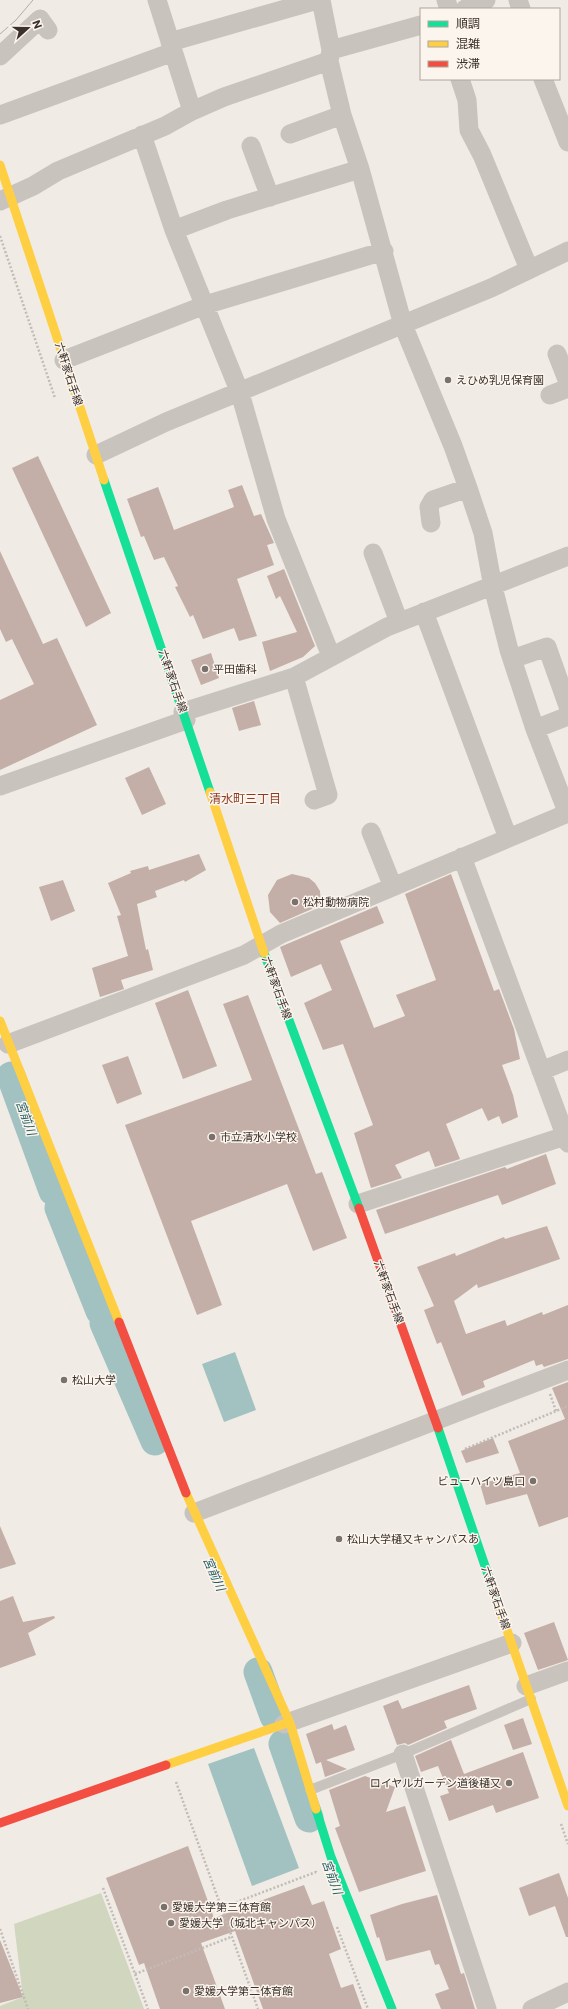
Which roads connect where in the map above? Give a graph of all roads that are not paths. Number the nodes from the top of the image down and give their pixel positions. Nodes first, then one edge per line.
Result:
1 (157, 0) edge
2 (316, 0) edge
3 (321, 0) edge
4 (486, 0) edge
5 (467, 8) edge
6 (420, 25) edge
7 (48, 30) dead end
8 (171, 47) junction
9 (0, 56) edge
10 (330, 56) junction
11 (460, 80) edge
12 (543, 80) edge
13 (192, 111) junction
14 (0, 115) edge
15 (342, 115) junction
16 (290, 134) dead end
17 (142, 135) junction
18 (568, 142) edge
19 (251, 146) dead end
20 (0, 165) edge
21 (360, 168) junction
22 (270, 197) junction
23 (5, 199) edge
24 (174, 230) junction
25 (384, 251) junction
26 (568, 251) edge
27 (529, 269) junction
28 (205, 305) junction
29 (403, 325) junction
30 (557, 354) dead end
31 (64, 360) junction
32 (568, 382) edge
33 (568, 388) edge
34 (240, 393) junction
35 (550, 396) dead end
36 (96, 455) junction
37 (468, 488) junction
38 (431, 523) dead end
39 (373, 553) dead end
40 (568, 556) edge
41 (493, 587) junction
42 (424, 612) junction
43 (399, 622) junction
44 (331, 656) junction
45 (512, 659) junction
46 (294, 677) junction
47 (568, 706) edge
48 (184, 716) junction
49 (568, 716) edge
50 (535, 729) junction
51 (0, 786) edge
52 (314, 800) dead end
53 (568, 813) edge
54 (371, 832) dead end
55 (508, 838) junction
56 (462, 857) junction
57 (393, 886) junction
58 (261, 945) junction
59 (0, 1021) edge
60 (8, 1044) junction
61 (568, 1060) edge
62 (541, 1071) junction
63 (567, 1140) edge
64 (358, 1204) junction
65 (568, 1370) edge
66 (435, 1420) junction
67 (194, 1513) junction
68 (512, 1643) junction
69 (568, 1671) edge
70 (528, 1693) junction
71 (283, 1725) junction
72 (403, 1754) junction
73 (310, 1790) junction
74 (568, 1806) edge
75 (0, 1823) edge
76 (568, 1992) edge
77 (392, 2009) edge
78 (487, 2009) edge
79 (532, 2009) edge

1 - 8 street
2 - 8 street
3 - 10 street
4 - 5 street
6 - 10 street
7 - 9 street
8 - 13 street
8 - 14 street
10 - 13 street
10 - 15 street
11 - 27 street
12 - 18 street
13 - 17 street
15 - 16 street
15 - 21 street
17 - 23 street
17 - 24 street
19 - 22 street
20 - 23 main road, 六軒家石手線
21 - 22 street
21 - 25 street
22 - 24 street
23 - 31 main road, 六軒家石手線
24 - 28 street
25 - 28 street
25 - 29 street
26 - 27 street
27 - 29 street
28 - 31 street
28 - 34 street
29 - 34 street
29 - 37 street
30 - 32 street
31 - 36 main road, 六軒家石手線
33 - 35 street
34 - 36 street
34 - 44 street
36 - 48 main road, 六軒家石手線
37 - 38 street
37 - 41 street
39 - 43 street
40 - 41 street
41 - 42 street
41 - 45 street
42 - 43 street
42 - 55 street
43 - 44 street
44 - 46 street
45 - 47 street
45 - 50 street
46 - 48 street
46 - 52 street
48 - 51 street
48 - 58 main road, 六軒家石手線
49 - 50 street
50 - 53 street
53 - 55 street
54 - 57 street
55 - 56 street
56 - 57 street
56 - 62 street
57 - 58 street
58 - 60 street
58 - 64 main road, 六軒家石手線
59 - 60 main road
60 - 67 main road
61 - 62 street
62 - 63 street
63 - 64 street
64 - 66 main road, 六軒家石手線
65 - 66 street
66 - 67 street
66 - 68 main road, 六軒家石手線
67 - 71 main road
68 - 70 main road, 六軒家石手線
68 - 71 street
69 - 70 street
70 - 72 lane
70 - 74 main road, 六軒家石手線
71 - 73 main road
71 - 75 main road
72 - 73 lane
72 - 78 street
73 - 77 main road
76 - 79 street

